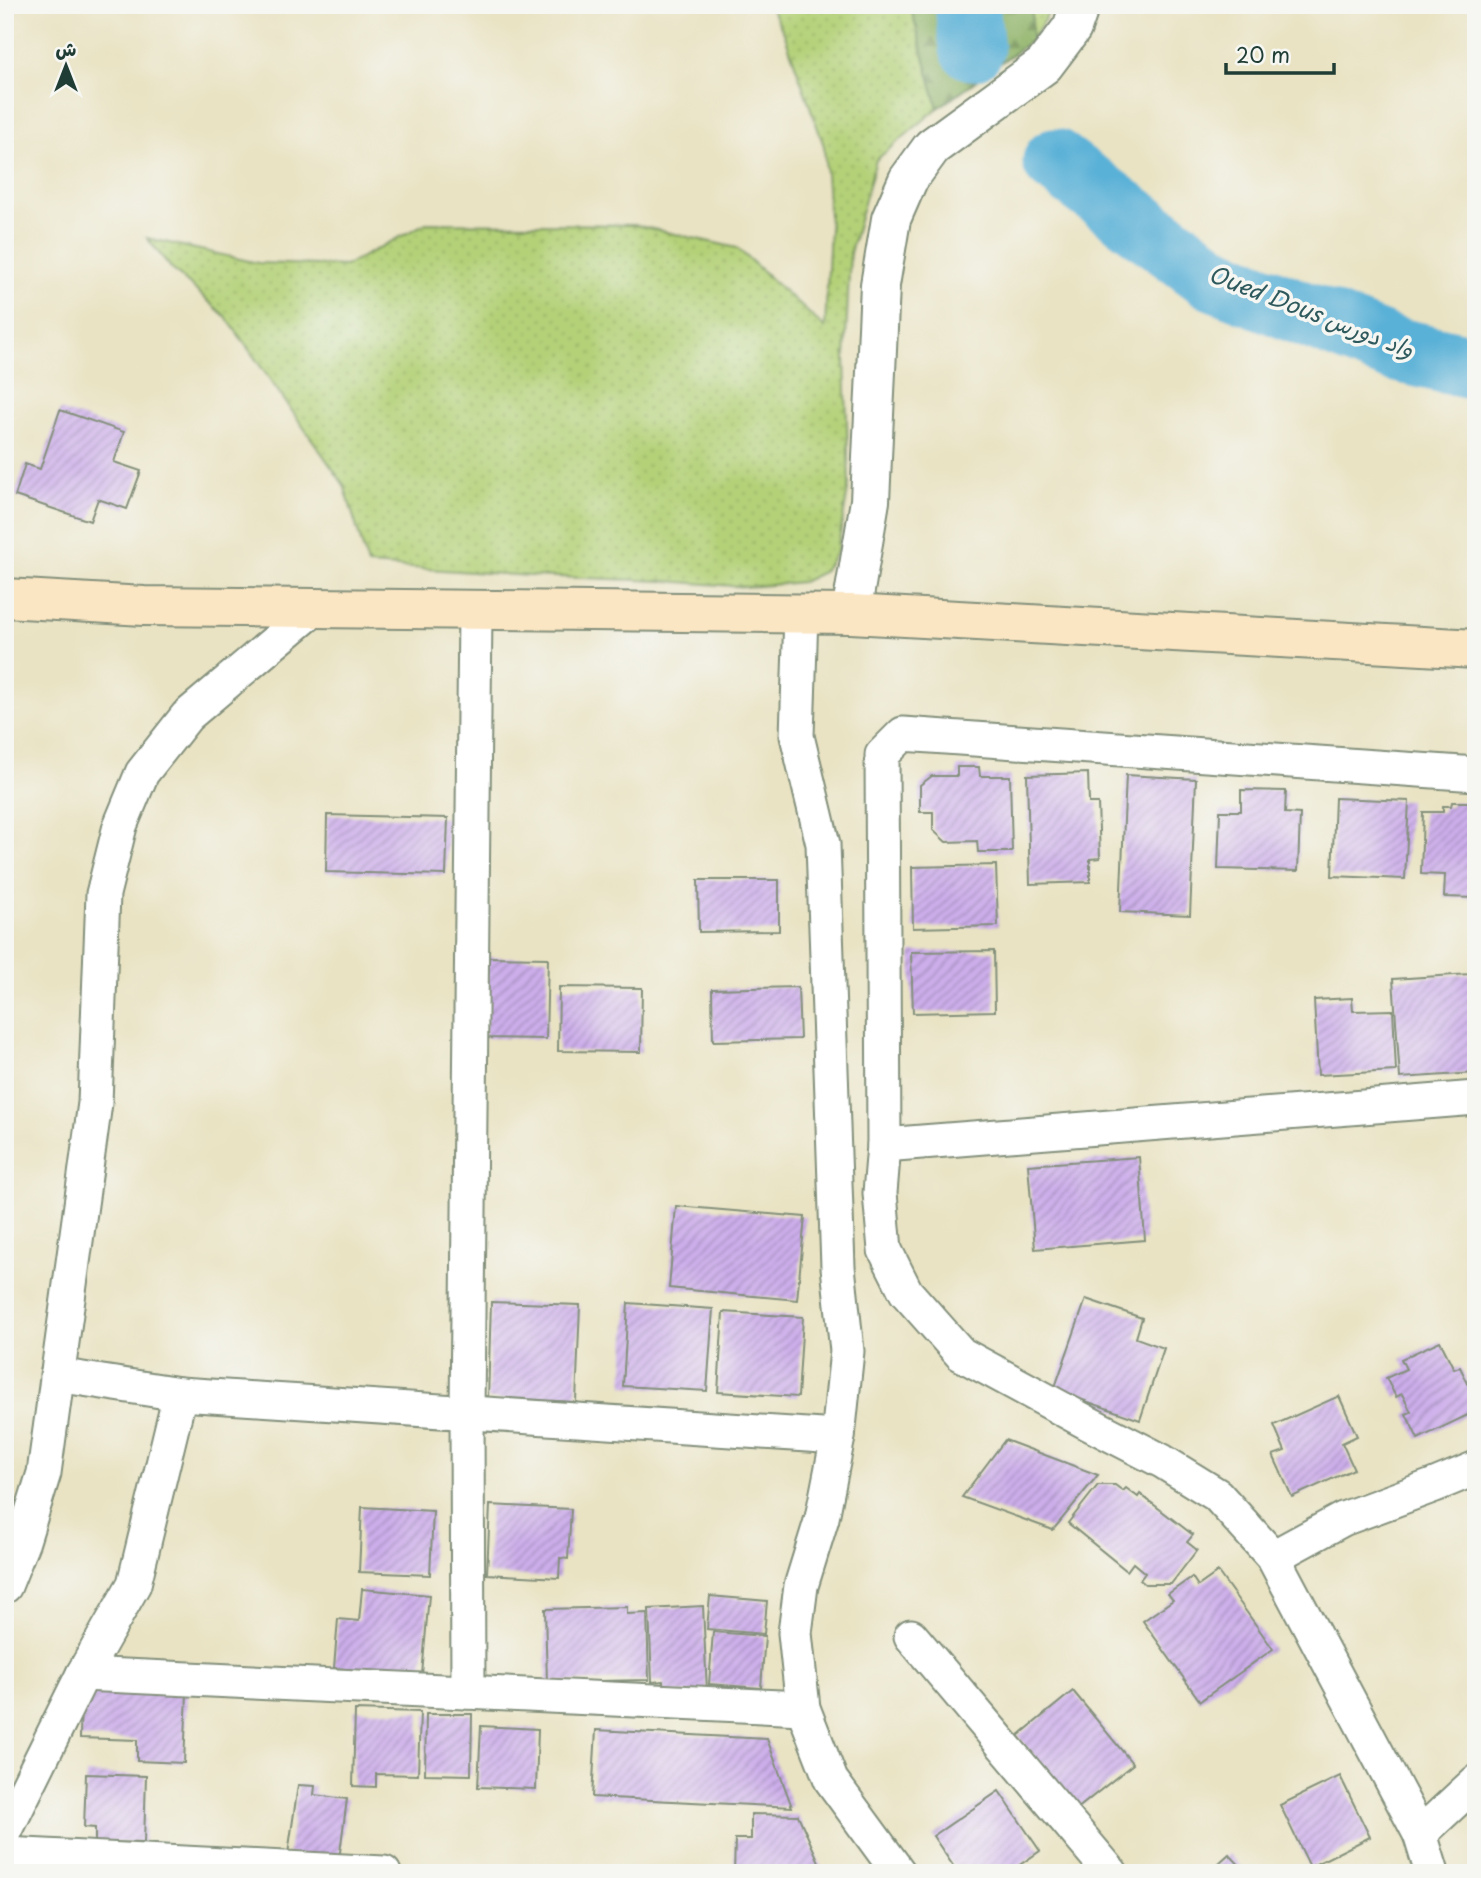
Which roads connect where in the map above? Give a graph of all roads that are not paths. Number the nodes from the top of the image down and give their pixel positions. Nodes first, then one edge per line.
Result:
1 (1080, 5) edge
2 (5, 598) edge
3 (314, 609) junction
4 (475, 611) junction
5 (801, 614) junction
6 (851, 614) junction
7 (1476, 649) edge
8 (1476, 774) edge
9 (1476, 1098) edge
10 (884, 1145) junction
11 (57, 1375) junction
12 (180, 1394) junction
13 (467, 1413) junction
14 (838, 1437) junction
15 (1476, 1468) edge
16 (1273, 1557) junction
17 (5, 1586) edge
18 (911, 1636) dead end
19 (83, 1674) junction
20 (468, 1692) junction
21 (803, 1708) junction
22 (1476, 1782) edge
23 (5, 1832) edge
24 (1420, 1834) junction
25 (5, 1854) edge
26 (384, 1873) edge
27 (900, 1873) edge
28 (1111, 1873) edge
29 (1432, 1873) edge

1 - 6 street
2 - 3 main road
3 - 4 main road
3 - 11 street
4 - 5 main road
4 - 13 street
5 - 6 main road
5 - 14 street
6 - 7 main road
8 - 10 street
9 - 10 street
10 - 16 street
11 - 12 street
11 - 17 street
12 - 13 street
12 - 19 street
13 - 14 street
13 - 20 street
14 - 21 street
15 - 16 street
16 - 24 street
18 - 28 street
19 - 20 street
19 - 23 street
20 - 21 street
21 - 27 street
22 - 24 street
24 - 29 street
25 - 26 street

